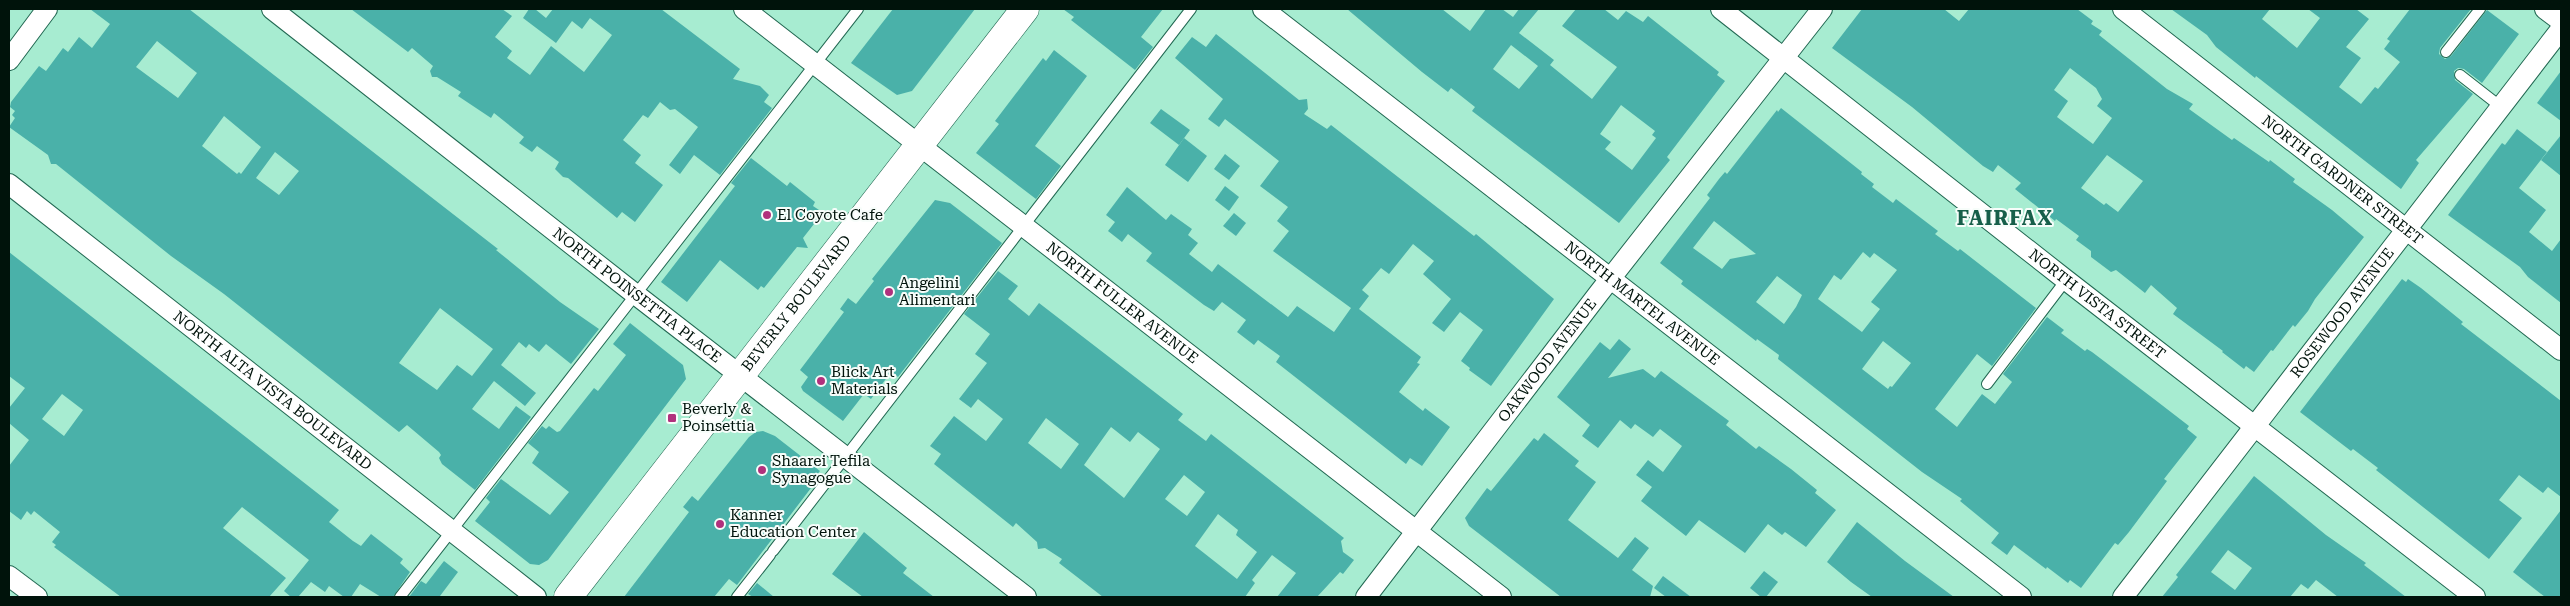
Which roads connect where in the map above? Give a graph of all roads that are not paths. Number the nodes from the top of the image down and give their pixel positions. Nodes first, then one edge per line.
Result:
1 (47, 9) edge
2 (272, 9) edge
3 (744, 9) edge
4 (858, 9) edge
5 (1025, 9) edge
6 (1191, 9) edge
7 (1263, 9) edge
8 (1721, 9) edge
9 (1822, 9) edge
10 (2123, 9) edge
11 (2480, 9) edge
12 (2545, 9) edge
13 (2561, 21) edge
14 (2561, 30) edge
15 (2446, 52) dead end
16 (1784, 58) junction
17 (9, 60) edge
18 (815, 64) junction
19 (2460, 75) dead end
20 (2501, 107) junction
21 (919, 146) junction
22 (9, 184) edge
23 (1022, 226) junction
24 (2406, 230) junction
25 (1611, 278) junction
26 (2066, 280) junction
27 (635, 294) junction
28 (2561, 350) edge
29 (740, 375) junction
30 (1987, 384) dead end
31 (2255, 426) junction
32 (845, 457) junction
33 (451, 532) junction
34 (1417, 532) junction
35 (9, 576) edge
36 (37, 597) edge
37 (400, 597) edge
38 (536, 597) edge
39 (568, 597) edge
40 (737, 597) edge
41 (1026, 597) edge
42 (1366, 597) edge
43 (1501, 597) edge
44 (2021, 597) edge
45 (2123, 597) edge
46 (2475, 597) edge

1 - 17 street
2 - 27 street, NORTH POINSETTIA PLACE
3 - 18 street, NORTH FULLER AVENUE
4 - 18 lane
5 - 21 main road, BEVERLY BOULEVARD
6 - 23 lane
7 - 25 street, NORTH MARTEL AVENUE
8 - 16 street, NORTH VISTA STREET
9 - 16 street, OAKWOOD AVENUE
10 - 24 street, NORTH GARDNER STREET
11 - 15 lane
12 - 13 street
14 - 20 street, ROSEWOOD AVENUE
16 - 25 street, OAKWOOD AVENUE
16 - 26 street, NORTH VISTA STREET
18 - 21 street, NORTH FULLER AVENUE
18 - 27 lane
19 - 20 lane
20 - 24 street, ROSEWOOD AVENUE
21 - 23 street, NORTH FULLER AVENUE
21 - 29 main road, BEVERLY BOULEVARD
22 - 33 street, NORTH ALTA VISTA BOULEVARD
23 - 32 lane
23 - 34 street, NORTH FULLER AVENUE
24 - 28 street, NORTH GARDNER STREET
24 - 31 street, ROSEWOOD AVENUE
25 - 34 street, OAKWOOD AVENUE
25 - 44 street, NORTH MARTEL AVENUE
26 - 30 lane
26 - 31 street, NORTH VISTA STREET
27 - 29 street, NORTH POINSETTIA PLACE
27 - 33 lane
29 - 32 street, NORTH POINSETTIA PLACE
29 - 39 main road, BEVERLY BOULEVARD
31 - 45 street, ROSEWOOD AVENUE
31 - 46 street, NORTH VISTA STREET
32 - 40 lane
32 - 41 street, NORTH POINSETTIA PLACE
33 - 37 lane
33 - 38 street, NORTH ALTA VISTA BOULEVARD
34 - 42 street, OAKWOOD AVENUE
34 - 43 street, NORTH FULLER AVENUE
35 - 36 street

